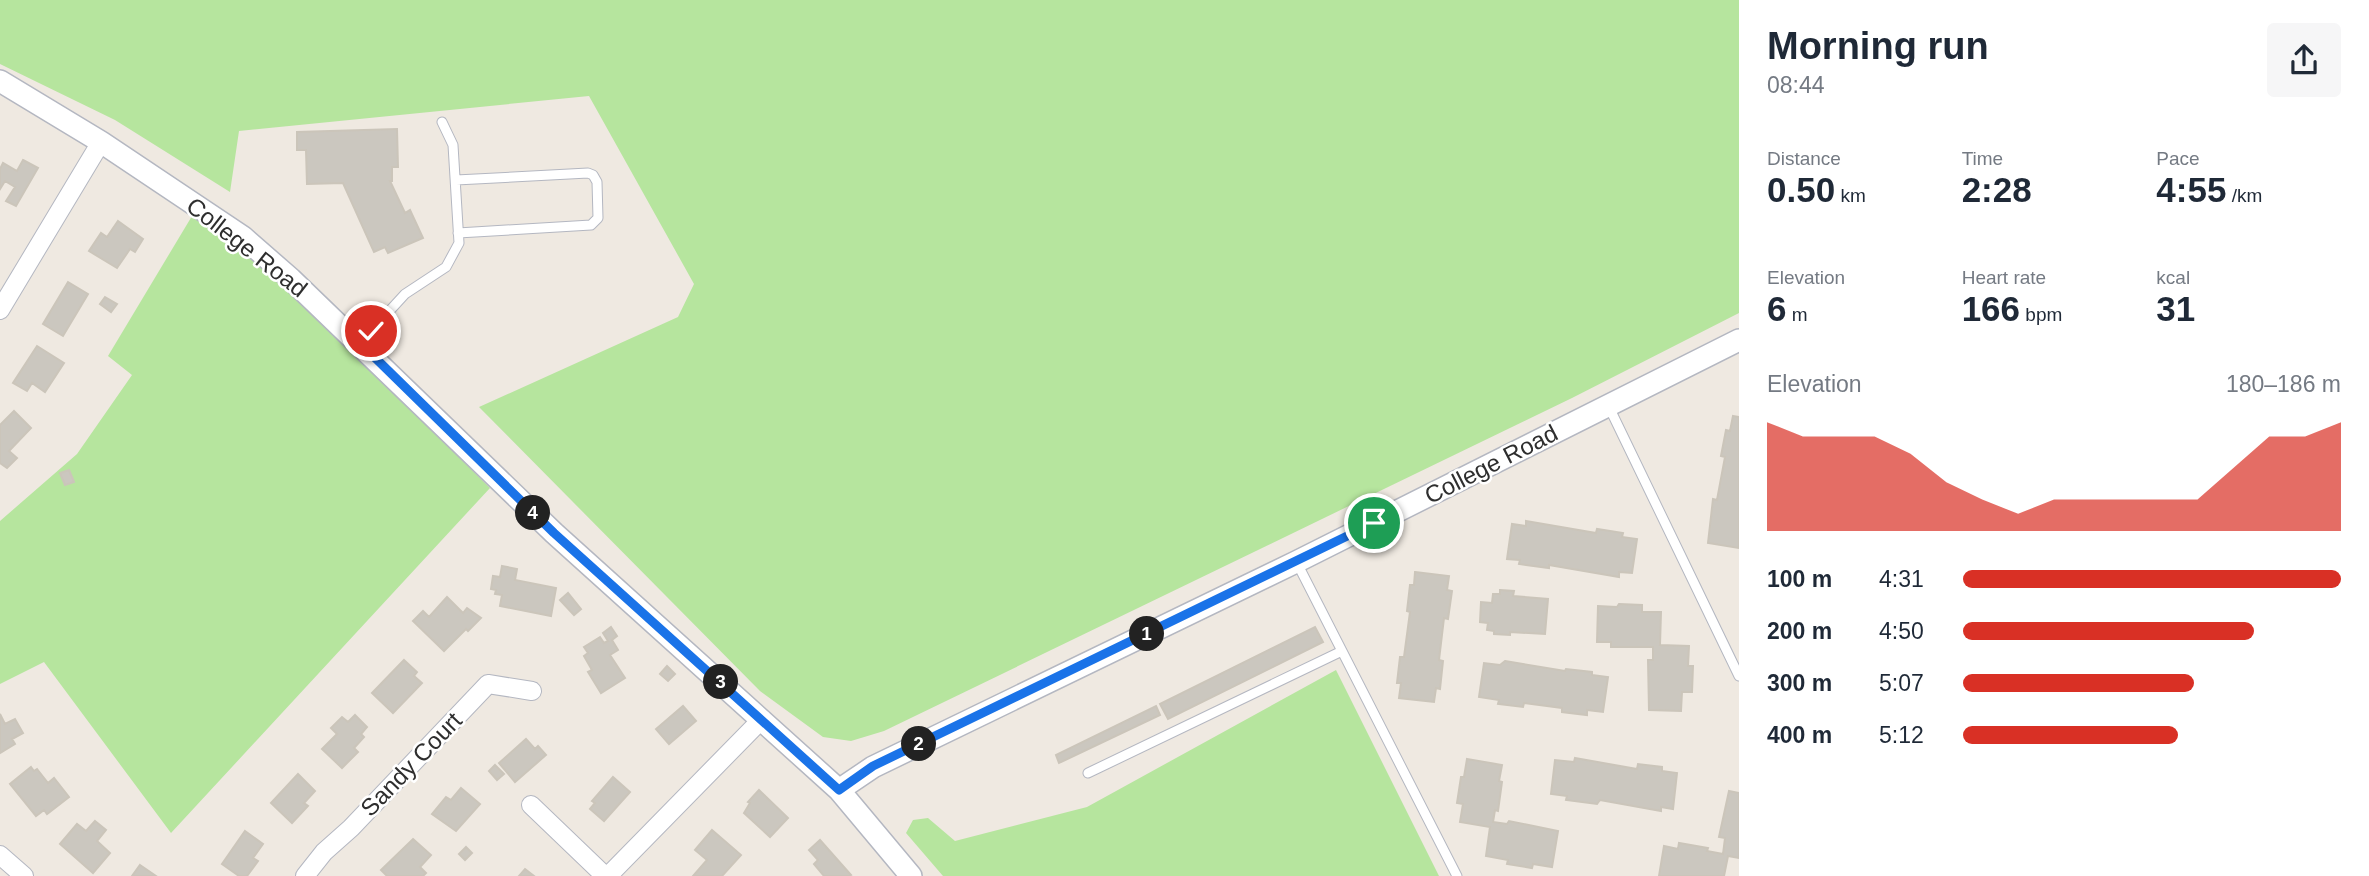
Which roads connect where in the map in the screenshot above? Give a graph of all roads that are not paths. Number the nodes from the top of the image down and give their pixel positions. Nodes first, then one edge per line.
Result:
1 (0, 80) edge
2 (442, 122) dead end
3 (101, 142) junction
4 (456, 180) junction
5 (458, 233) junction
6 (0, 270) edge
7 (16, 280) junction
8 (0, 310) edge
9 (1739, 340) edge
10 (360, 343) junction
11 (1608, 406) junction
12 (1296, 562) junction
13 (1342, 652) junction
14 (1739, 676) edge
15 (532, 691) dead end
16 (762, 719) junction
17 (1088, 773) dead end
18 (839, 790) junction
19 (531, 805) dead end
20 (0, 855) edge
21 (24, 876) edge
22 (305, 876) edge
23 (606, 876) edge
24 (911, 876) edge
25 (1457, 876) edge

1 - 3 street, College Road
2 - 4 lane
3 - 7 street
3 - 10 street, College Road
4 - 5 lane
4 - 5 lane
5 - 10 lane
6 - 7 street
7 - 8 street
9 - 11 street, College Road
10 - 16 street, College Road
11 - 12 street, College Road
11 - 14 lane
12 - 13 lane
12 - 18 street, College Road
13 - 17 lane
13 - 25 lane
15 - 22 street, Sandy Court
16 - 18 street, College Road
16 - 23 street
18 - 24 street
19 - 23 street
20 - 21 street

